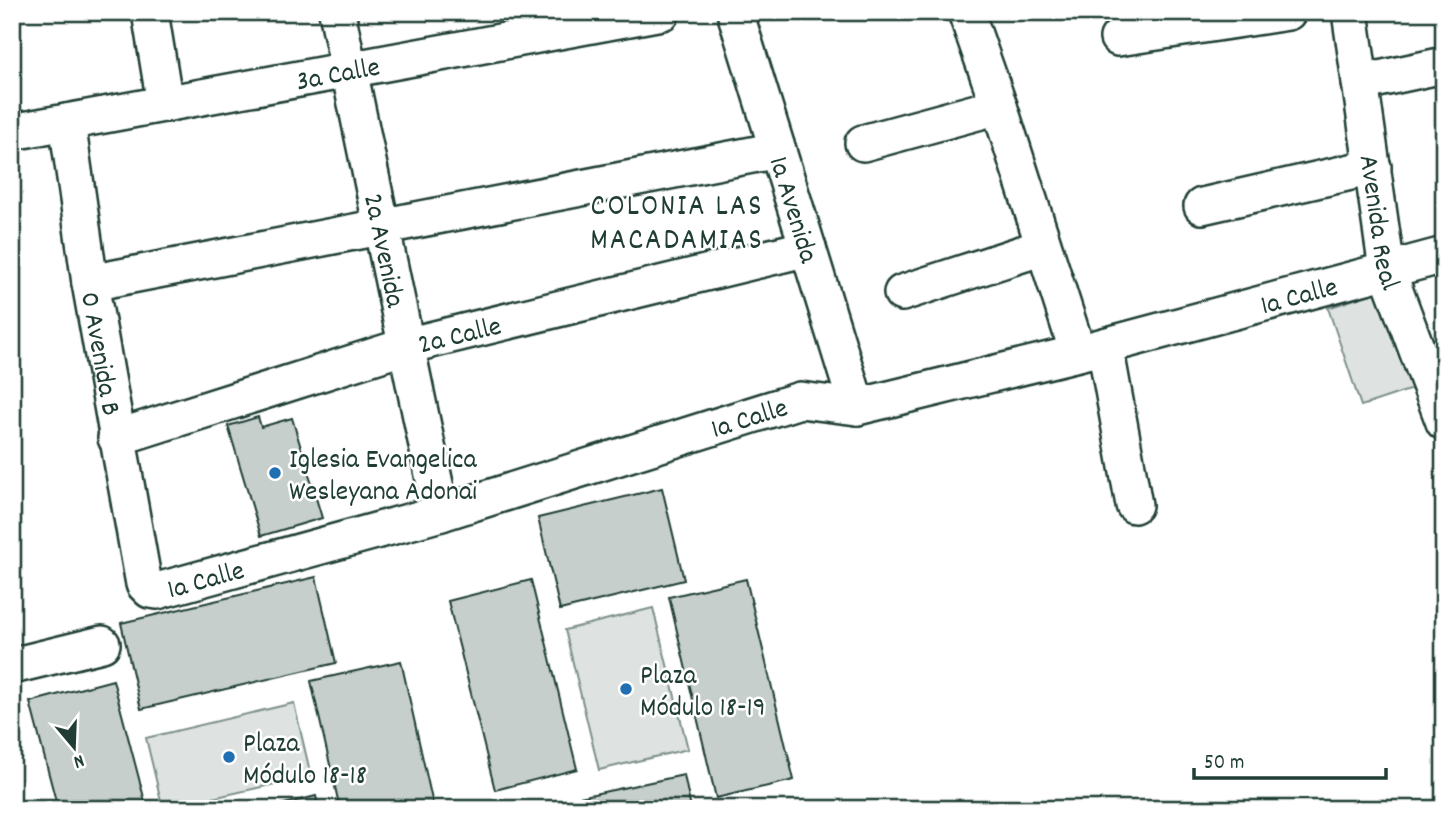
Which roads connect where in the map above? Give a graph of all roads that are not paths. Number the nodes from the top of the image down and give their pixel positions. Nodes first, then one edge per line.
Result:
1 (150, 12) edge
2 (337, 12) edge
3 (662, 12) edge
4 (735, 12) edge
5 (966, 12) edge
6 (1288, 12) edge
7 (1350, 12) edge
8 (1118, 38) dead end
9 (1444, 65) edge
10 (349, 70) junction
11 (1360, 83) junction
12 (165, 104) junction
13 (999, 106) junction
14 (67, 122) junction
15 (12, 132) edge
16 (863, 143) dead end
17 (778, 150) junction
18 (1373, 167) junction
19 (1202, 206) dead end
20 (382, 227) junction
21 (1043, 247) junction
22 (808, 248) junction
23 (1444, 255) edge
24 (1387, 270) junction
25 (90, 283) junction
26 (902, 293) dead end
27 (406, 346) junction
28 (1092, 349) junction
29 (1436, 386) edge
30 (857, 407) junction
31 (1444, 422) edge
32 (116, 438) junction
33 (1134, 505) dead end
34 (441, 513) junction
35 (144, 584) joint
36 (102, 644) dead end
37 (12, 666) edge

1 - 12 street
2 - 10 street
3 - 10 street, 3a Calle
4 - 17 street, 1a Avenida
5 - 13 street
6 - 8 street
7 - 11 street, Avenida Real
9 - 11 street
10 - 12 street, 3a Calle
10 - 20 street, 2a Avenida
11 - 18 street, Avenida Real
12 - 14 street, 3a Calle
13 - 16 street
13 - 21 street
14 - 15 street, 3a Calle
14 - 25 street, 0 Avenida B
17 - 20 street
17 - 22 street, 1a Avenida
18 - 19 street
18 - 24 street, Avenida Real
20 - 25 street
20 - 27 street, 2a Avenida
21 - 26 street
21 - 28 street
22 - 27 street, 2a Calle
22 - 30 street, 1a Avenida
23 - 24 street, 1a Calle
24 - 28 street, 1a Calle
24 - 29 street, Avenida Real
25 - 32 street, 0 Avenida B
27 - 32 street, 2a Calle
27 - 34 street, 2a Avenida
28 - 30 street, 1a Calle
28 - 33 street
29 - 31 street, Avenida Real
30 - 34 street, 1a Calle
32 - 35 street, 0 Avenida B
34 - 35 street, 1a Calle
36 - 37 street

